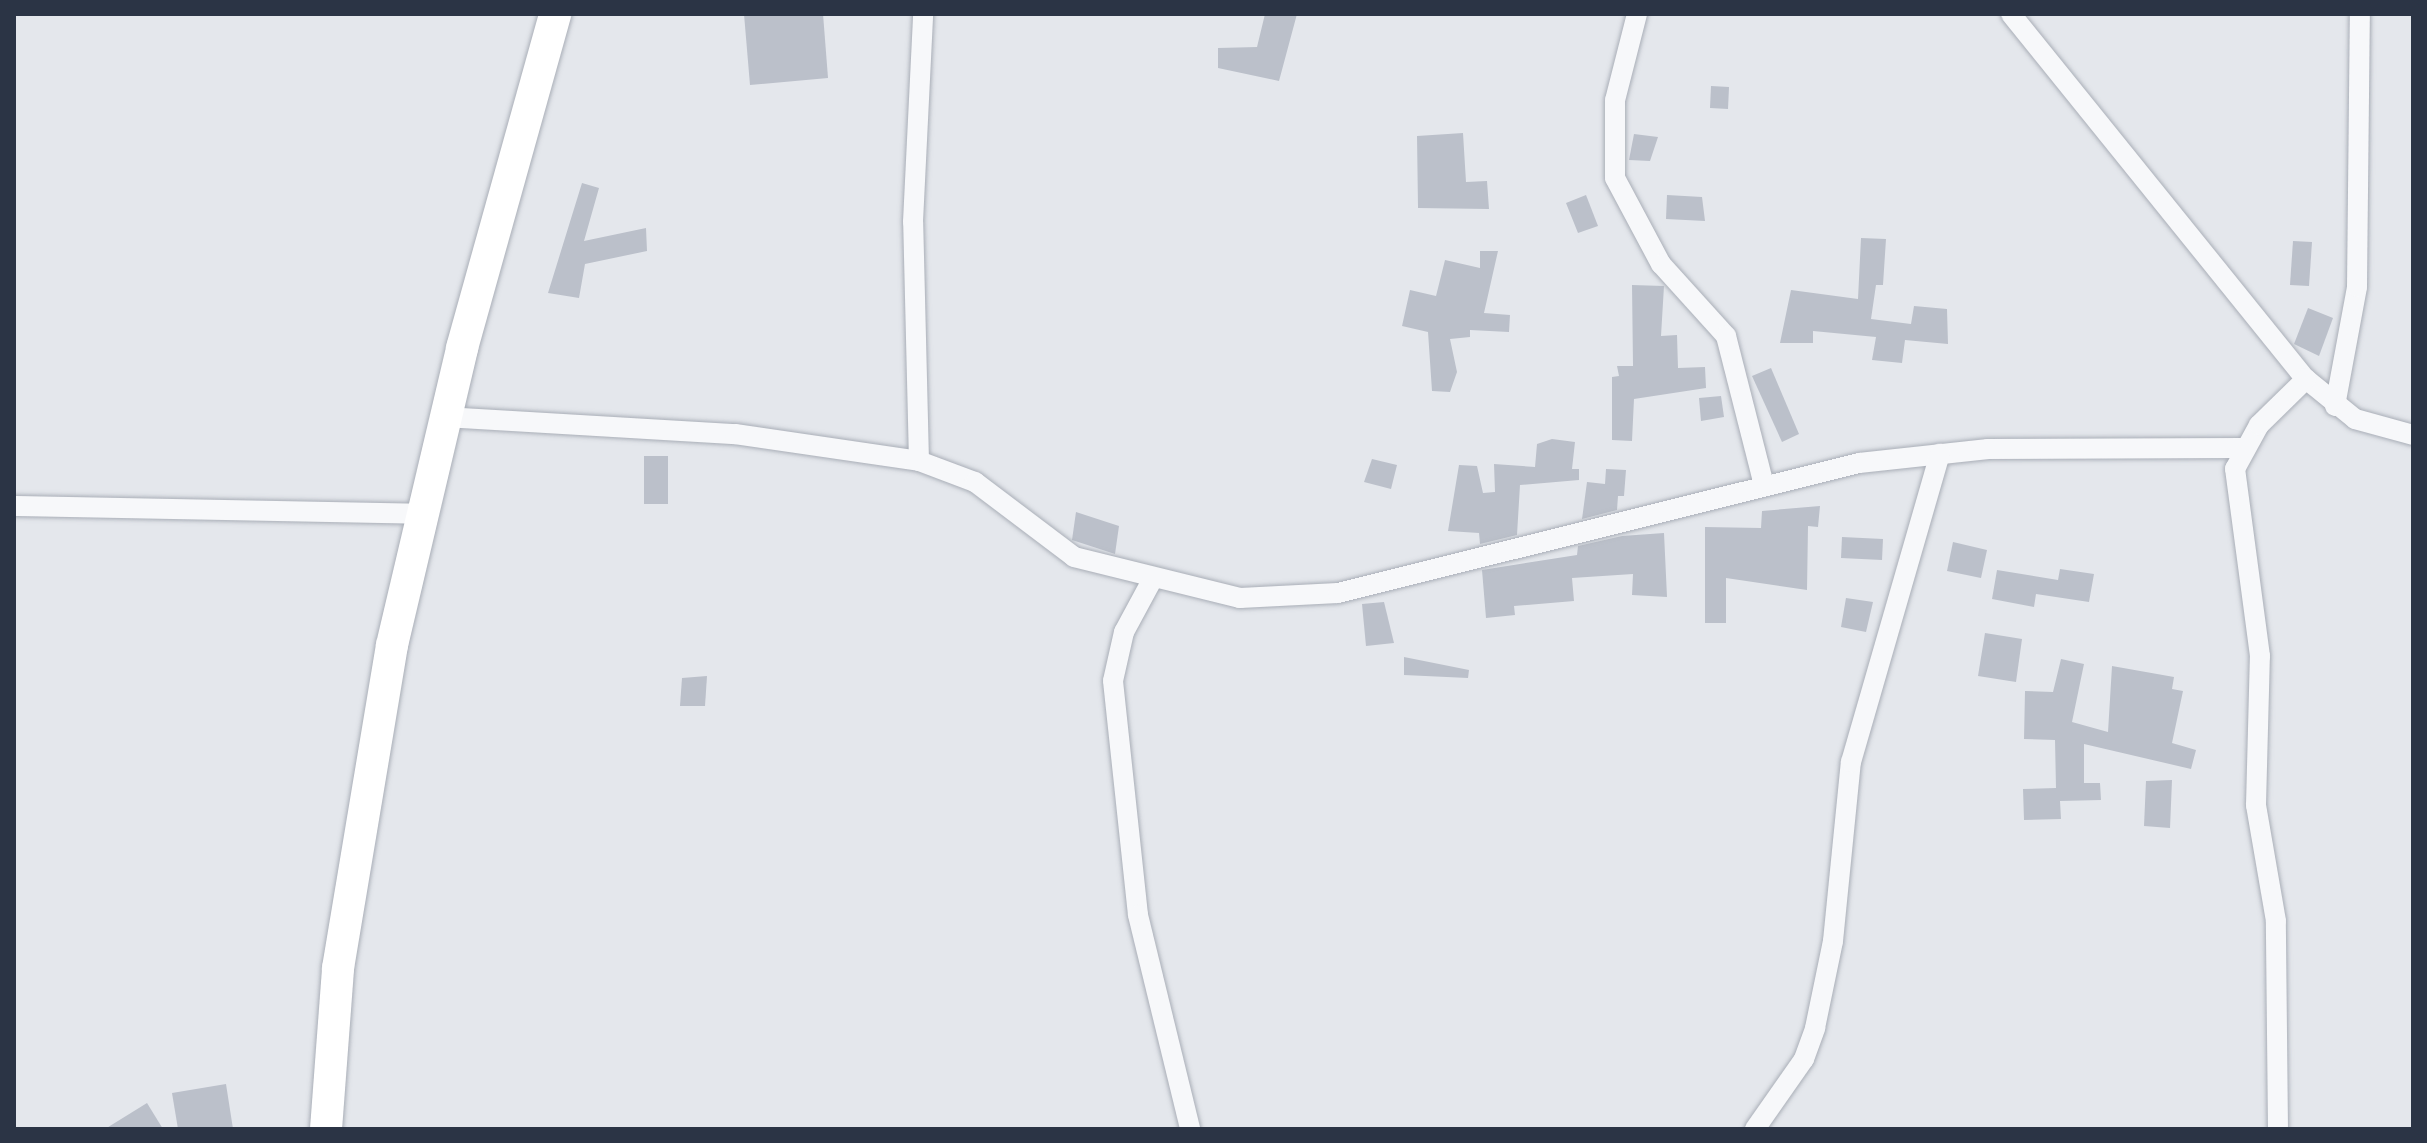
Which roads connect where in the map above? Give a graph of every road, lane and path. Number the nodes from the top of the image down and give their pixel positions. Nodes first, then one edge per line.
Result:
1 (555, 14) edge
2 (923, 14) edge
3 (1637, 14) edge
4 (2011, 14) edge
5 (2360, 14) edge
6 (2306, 379) junction
7 (2335, 406) junction
8 (446, 417) junction
9 (2413, 435) edge
10 (2242, 448) junction
11 (1940, 454) junction
12 (919, 461) junction
13 (1764, 485) junction
14 (14, 506) edge
15 (423, 514) junction
16 (1151, 582) junction
17 (326, 1129) edge
18 (1190, 1129) edge
19 (1755, 1129) edge
20 (2278, 1129) edge

1 - 8 main road
2 - 12 street
3 - 13 street
4 - 6 street
5 - 7 street
6 - 7 street
6 - 10 street
7 - 9 street
8 - 12 street
8 - 15 main road
10 - 11 street
10 - 20 street
11 - 13 street
11 - 19 street
12 - 16 street
13 - 16 street
14 - 15 street
15 - 17 main road
16 - 18 street

